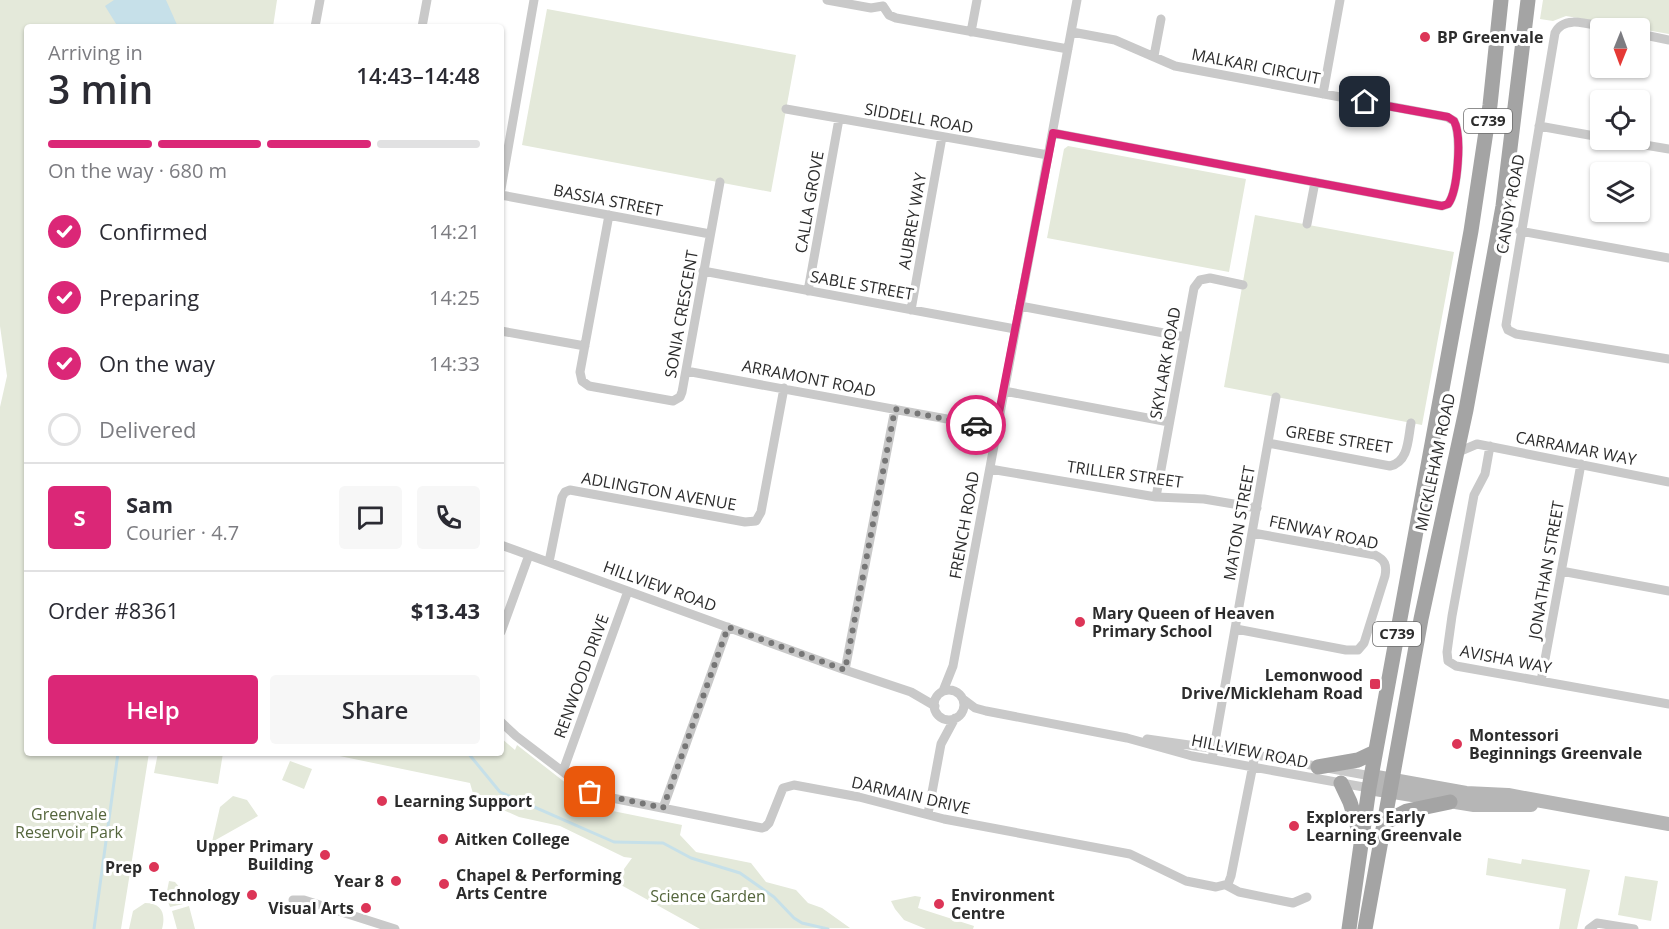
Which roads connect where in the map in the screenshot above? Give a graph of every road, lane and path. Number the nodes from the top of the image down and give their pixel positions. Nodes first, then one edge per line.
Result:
1 (320, 0) edge
2 (427, 0) edge
3 (534, 0) edge
4 (827, 0) edge
5 (977, 0) edge
6 (1077, 0) edge
7 (1340, 0) edge
8 (1528, 0) edge
9 (884, 3) edge
10 (1500, 3) edge
11 (1161, 19) dead end
12 (316, 24) edge
13 (423, 24) edge
14 (1590, 25) edge
15 (971, 32) junction
16 (1072, 32) junction
17 (1650, 36) edge
18 (1669, 40) edge
19 (1068, 49) junction
20 (1154, 56) junction
21 (1323, 94) junction
22 (786, 109) dead end
23 (839, 119) junction
24 (1539, 126) junction
25 (1053, 133) junction
26 (1590, 135) edge
27 (942, 137) junction
28 (1650, 146) edge
29 (1669, 149) edge
30 (1048, 156) junction
31 (504, 172) edge
32 (720, 182) dead end
33 (1315, 182) junction
34 (504, 196) edge
35 (609, 215) junction
36 (1307, 224) dead end
37 (1520, 231) junction
38 (710, 234) junction
39 (1669, 258) edge
40 (703, 271) junction
41 (1243, 285) dead end
42 (808, 291) junction
43 (1020, 306) junction
44 (911, 310) junction
45 (1015, 329) junction
46 (504, 332) edge
47 (1185, 337) junction
48 (585, 346) junction
49 (1669, 359) edge
50 (686, 371) junction
51 (784, 388) junction
52 (1004, 391) junction
53 (1276, 397) dead end
54 (895, 409) junction
55 (1466, 410) junction
56 (1169, 422) junction
57 (1411, 423) dead end
58 (996, 428) junction
59 (1268, 442) junction
60 (1477, 444) junction
61 (1490, 446) junction
62 (1456, 453) junction
63 (1581, 464) junction
64 (990, 469) junction
65 (1669, 482) edge
66 (1156, 497) junction
67 (1257, 508) junction
68 (1253, 533) junction
69 (504, 546) edge
70 (530, 555) junction
71 (549, 562) junction
72 (1561, 571) junction
73 (628, 591) junction
74 (1669, 591) edge
75 (504, 624) edge
76 (728, 627) junction
77 (1236, 629) junction
78 (953, 666) junction
79 (845, 670) junction
80 (1541, 681) junction
81 (910, 692) junction
82 (941, 692) junction
83 (962, 697) junction
84 (1669, 704) edge
85 (936, 710) junction
86 (986, 711) junction
87 (958, 716) junction
88 (504, 725) edge
89 (1127, 738) junction
90 (941, 744) junction
91 (1214, 748) junction
92 (1376, 752) junction
93 (1255, 755) junction
94 (1212, 759) junction
95 (1253, 767) junction
96 (1318, 767) junction
97 (563, 771) junction
98 (1370, 782) junction
99 (1341, 783) junction
100 (1390, 785) junction
101 (1450, 802) junction
102 (1557, 805) junction
103 (663, 808) junction
104 (928, 814) junction
105 (1384, 823) junction
106 (1669, 824) edge
107 (1361, 840) junction
108 (1226, 885) junction
109 (1307, 897) dead end
110 (293, 900) dead end
111 (395, 929) edge
112 (1349, 929) edge
113 (1365, 929) edge
114 (1589, 929) edge
115 (1634, 929) edge

1 - 12 street
2 - 13 street
3 - 31 street
4 - 9 street
5 - 15 street
6 - 16 street, FRENCH ROAD
7 - 21 street
8 - 55 main road, MICKLEHAM ROAD / C739
9 - 15 street
10 - 92 main road, MICKLEHAM ROAD / C739
11 - 20 street
14 - 24 street, CANDY ROAD
15 - 19 street
16 - 19 street, FRENCH ROAD
16 - 20 street, MALKARI CIRCUIT
17 - 18 street
19 - 25 street, FRENCH ROAD
20 - 21 street, MALKARI CIRCUIT
21 - 33 street, MALKARI CIRCUIT
22 - 23 street, SIDDELL ROAD
23 - 27 street, SIDDELL ROAD
23 - 42 street, CALLA GROVE
24 - 26 street
24 - 37 street, CANDY ROAD
25 - 30 street, FRENCH ROAD
25 - 33 street, MALKARI CIRCUIT
27 - 30 street, SIDDELL ROAD
27 - 44 street, AUBREY WAY
28 - 29 street
30 - 43 street, FRENCH ROAD
32 - 38 street, SONIA CRESCENT
33 - 36 street
34 - 35 street, BASSIA STREET
35 - 38 street, BASSIA STREET
35 - 48 street, SONIA CRESCENT
37 - 39 street
37 - 49 street, CANDY ROAD
38 - 40 street, SONIA CRESCENT
40 - 42 street, SABLE STREET
40 - 50 street, SONIA CRESCENT
41 - 47 street, SKYLARK ROAD
42 - 44 street, SABLE STREET
43 - 45 street, FRENCH ROAD
43 - 47 street
44 - 45 street, SABLE STREET
45 - 52 street, FRENCH ROAD
46 - 48 street
47 - 56 street, SKYLARK ROAD
48 - 50 street, SONIA CRESCENT
50 - 51 street, ARRAMONT ROAD
51 - 54 street, ARRAMONT ROAD
51 - 71 street, ADLINGTON AVENUE
52 - 56 street
52 - 58 street, FRENCH ROAD
53 - 59 street, MATON STREET
54 - 58 street, ARRAMONT ROAD
54 - 79 street
55 - 60 street
55 - 62 main road, MICKLEHAM ROAD / C739
56 - 66 street, SKYLARK ROAD
57 - 59 street, GREBE STREET
58 - 64 street, FRENCH ROAD
59 - 67 street, MATON STREET
60 - 61 street, CARRAMAR WAY
60 - 62 street
61 - 63 street, CARRAMAR WAY
61 - 80 street, AVISHA WAY
62 - 100 main road, MICKLEHAM ROAD / C739
63 - 65 street, CARRAMAR WAY
63 - 72 street, JONATHAN STREET
64 - 66 street, TRILLER STREET
64 - 78 street, FRENCH ROAD
66 - 67 street, TRILLER STREET
67 - 68 street, MATON STREET
68 - 77 street, MATON STREET
68 - 77 street, FENWAY ROAD
69 - 70 street, HILLVIEW ROAD
70 - 71 street, HILLVIEW ROAD
70 - 75 street
71 - 73 street, HILLVIEW ROAD
72 - 74 street
72 - 80 street, JONATHAN STREET
73 - 76 street, HILLVIEW ROAD
73 - 97 street, RENWOOD DRIVE
76 - 79 street, HILLVIEW ROAD
76 - 103 street
77 - 91 street, MATON STREET
78 - 82 street, FRENCH ROAD
78 - 83 street, FRENCH ROAD
79 - 81 street, HILLVIEW ROAD
80 - 84 street, AVISHA WAY
81 - 82 street, HILLVIEW ROAD
81 - 85 street, HILLVIEW ROAD
82 - 83 street
82 - 85 street
83 - 86 street, HILLVIEW ROAD
83 - 87 street
85 - 87 street
85 - 90 street
86 - 87 street, HILLVIEW ROAD
86 - 89 street, HILLVIEW ROAD
87 - 90 street
88 - 97 street, DARMAIN DRIVE
89 - 91 street, HILLVIEW ROAD
89 - 94 street, HILLVIEW ROAD
90 - 104 street
91 - 93 street, HILLVIEW ROAD
91 - 94 street, MATON STREET
92 - 96 main road
92 - 98 main road, MICKLEHAM ROAD / C739
93 - 95 street
93 - 96 street, HILLVIEW ROAD
94 - 95 street, HILLVIEW ROAD
95 - 99 street, HILLVIEW ROAD
95 - 108 street
96 - 98 street, HILLVIEW ROAD
97 - 103 street, DARMAIN DRIVE
98 - 99 street, HILLVIEW ROAD
98 - 100 street
98 - 107 main road, MICKLEHAM ROAD / C739
99 - 107 main road
100 - 101 street
100 - 102 street
100 - 105 main road, MICKLEHAM ROAD / C739
101 - 102 street
101 - 105 main road
102 - 106 street
103 - 104 street, DARMAIN DRIVE
104 - 108 street, DARMAIN DRIVE
105 - 113 main road, MICKLEHAM ROAD / C739
107 - 112 main road, MICKLEHAM ROAD / C739
108 - 109 street, DARMAIN DRIVE
110 - 111 street
114 - 115 street

